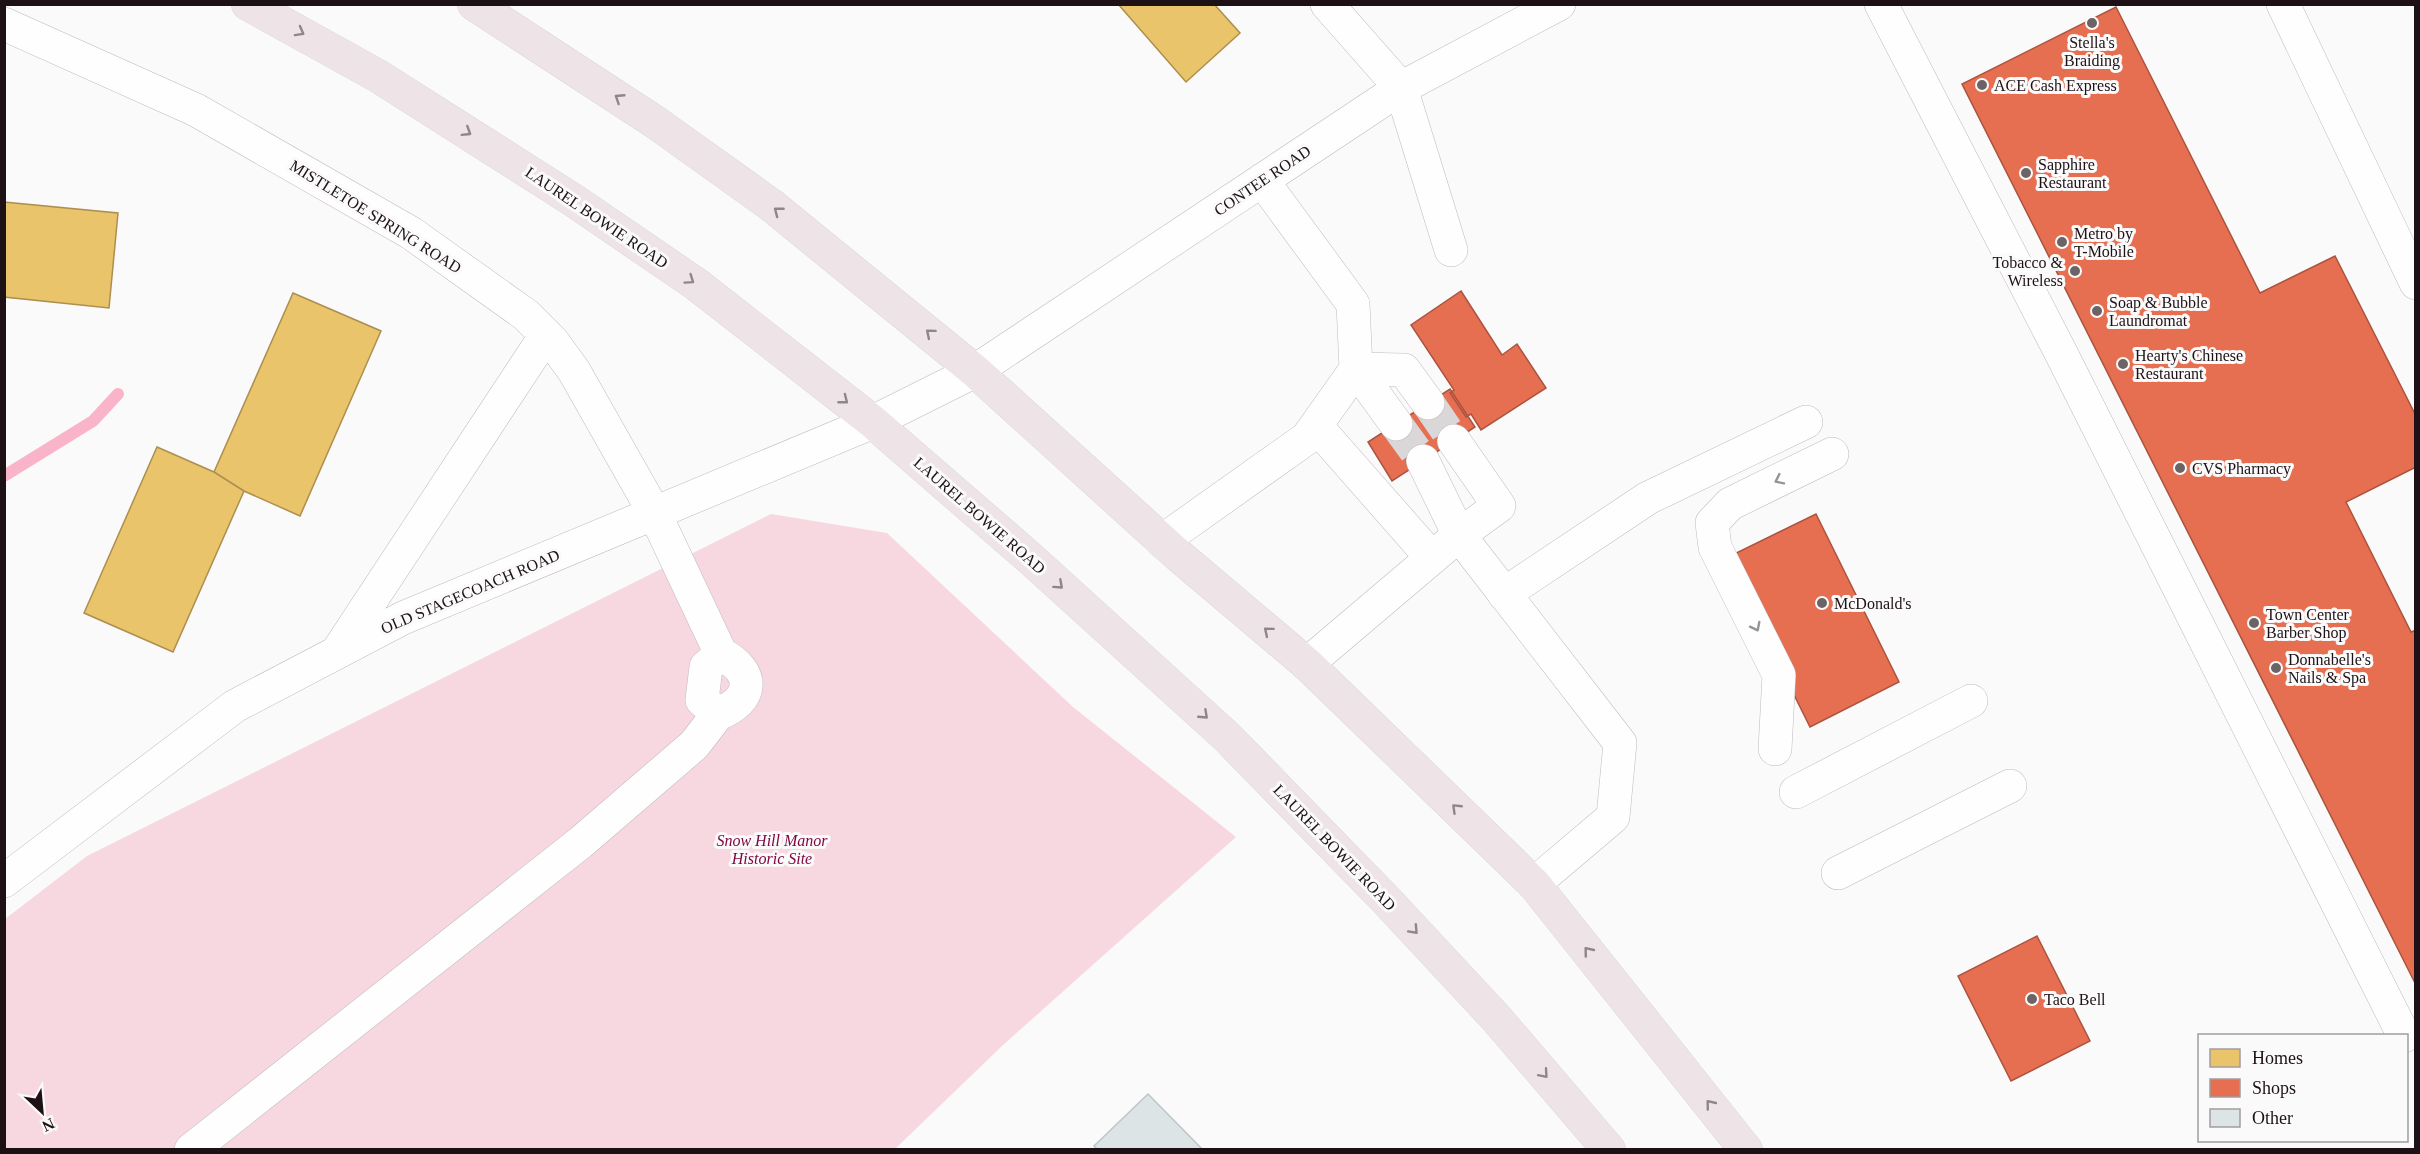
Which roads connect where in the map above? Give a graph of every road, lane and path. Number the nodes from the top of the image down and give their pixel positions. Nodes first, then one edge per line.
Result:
1 (248, 4) edge
2 (474, 4) edge
3 (1559, 4) edge
4 (1881, 4) edge
5 (2283, 4) edge
6 (1332, 6) edge
7 (4, 24) edge
8 (1401, 88) junction
9 (1262, 180) junction
10 (1451, 250) dead end
11 (2415, 283) edge
12 (546, 334) junction
13 (1356, 369) junction
14 (975, 370) junction
15 (1428, 403) tunnel mouth
16 (873, 422) junction
17 (1806, 422) dead end
18 (1396, 424) tunnel mouth
19 (1316, 426) junction
20 (1454, 441) tunnel mouth
21 (1832, 454) dead end
22 (1423, 461) tunnel mouth
23 (655, 514) junction
24 (1459, 535) junction
25 (1162, 541) junction
26 (1432, 558) junction
27 (1504, 594) junction
28 (337, 652) junction
29 (1307, 664) junction
30 (1971, 701) dead end
31 (1775, 749) dead end
32 (2010, 786) dead end
33 (1796, 792) dead end
34 (1838, 873) dead end
35 (4, 881) edge
36 (1534, 884) junction
37 (2403, 1034) edge
38 (2408, 1045) edge
39 (2415, 1059) edge
40 (190, 1149) edge
41 (1609, 1149) edge
42 (1746, 1149) edge

1 -> 16 main road, LAUREL BOWIE ROAD
14 -> 2 main road
3 - 8 street, CONTEE ROAD
4 - 37 street
5 - 11 street
6 - 8 street
7 - 12 street, MISTLETOE SPRING ROAD
8 - 9 street, CONTEE ROAD
8 - 10 street
9 - 13 street
9 - 14 street, CONTEE ROAD
12 - 23 street, MISTLETOE SPRING ROAD
12 - 28 street
13 - 15 street
13 - 18 street
13 - 19 street
14 - 16 street, OLD STAGECOACH ROAD
14 - 25 main road
16 - 23 street, OLD STAGECOACH ROAD
16 -> 41 main road, LAUREL BOWIE ROAD
17 - 27 street
19 - 25 street
19 - 26 street
20 - 24 street
21 -> 31 street
22 - 24 street
23 - 28 street, OLD STAGECOACH ROAD
23 - 40 street, MISTLETOE SPRING ROAD
24 - 26 street
24 - 27 street
29 -> 25 main road
26 - 29 street
27 - 36 street
28 - 35 street, OLD STAGECOACH ROAD
36 -> 29 main road
30 - 33 street
32 - 34 street
42 -> 36 main road
38 - 39 street

